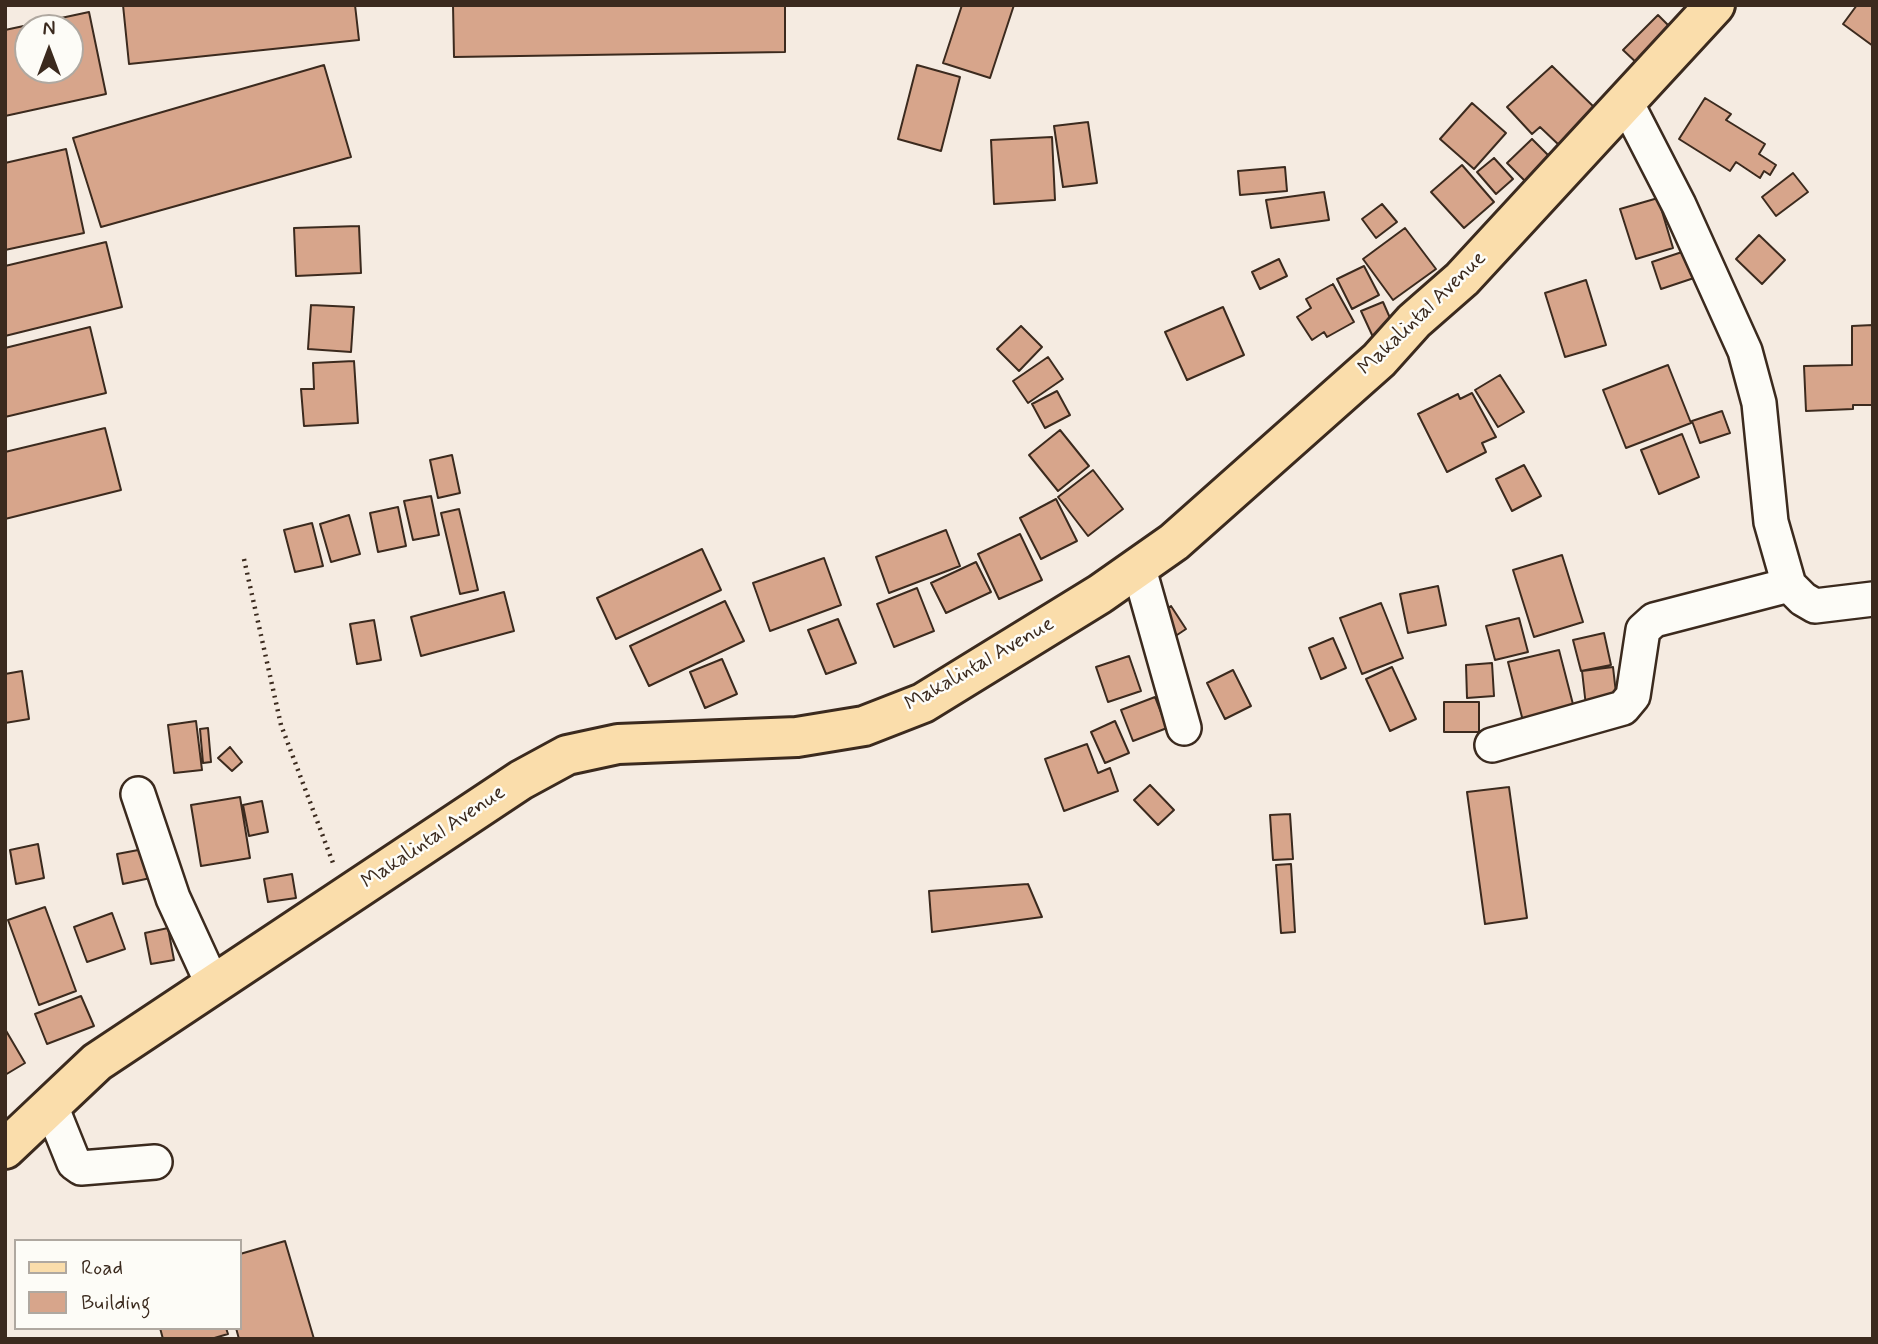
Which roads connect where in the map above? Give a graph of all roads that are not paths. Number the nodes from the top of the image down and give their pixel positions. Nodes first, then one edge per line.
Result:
1 (1715, 5) edge
2 (1626, 102) junction
3 (1139, 569) junction
4 (1789, 585) junction
5 (1873, 600) edge
6 (1184, 728) dead end
7 (1492, 745) dead end
8 (138, 794) dead end
9 (213, 985) junction
10 (51, 1106) junction
11 (5, 1149) edge
12 (155, 1161) dead end

1 - 2 main road, Makalintal Avenue
2 - 3 main road, Makalintal Avenue
2 - 4 street
3 - 6 street
3 - 9 main road, Makalintal Avenue
4 - 5 street
4 - 7 street
8 - 9 street
9 - 10 main road, Makalintal Avenue
10 - 11 main road, Makalintal Avenue
10 - 12 street

